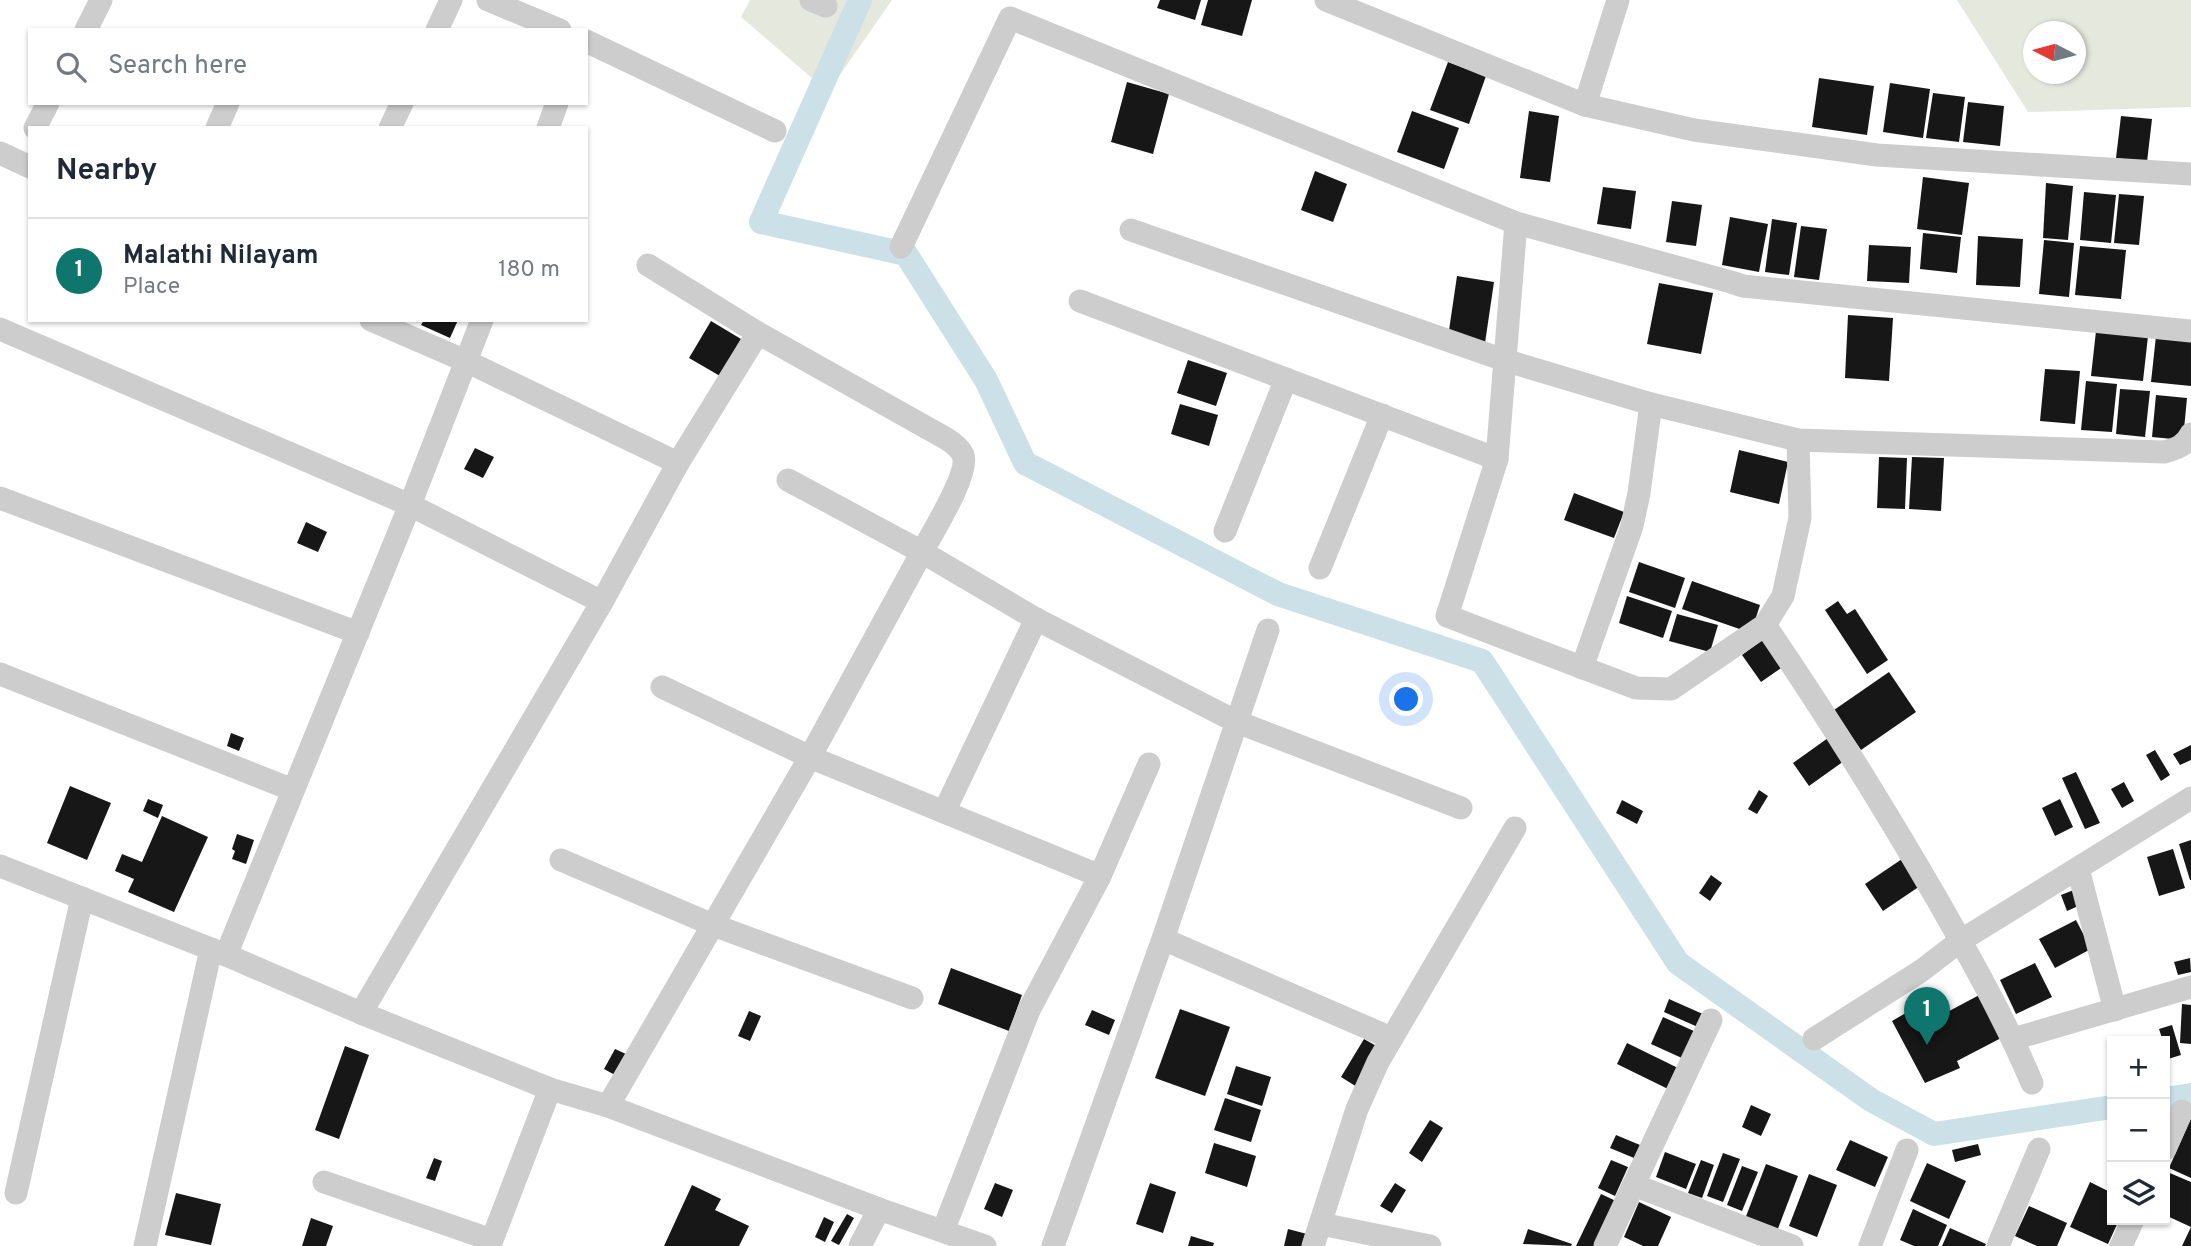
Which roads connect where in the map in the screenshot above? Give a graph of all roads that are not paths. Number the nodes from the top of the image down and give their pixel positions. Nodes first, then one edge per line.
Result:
1 (101, 0) edge
2 (451, 0) edge
3 (488, 0) edge
4 (1326, 0) edge
5 (1618, 0) edge
6 (1014, 9) edge
7 (87, 28) edge
8 (438, 28) edge
9 (555, 28) edge
10 (588, 42) edge
11 (47, 105) edge
12 (227, 105) edge
13 (401, 105) edge
14 (556, 105) edge
15 (1585, 105) junction
16 (36, 126) edge
17 (218, 126) edge
18 (391, 126) edge
19 (549, 126) edge
20 (775, 131) dead end
21 (28, 141) edge
22 (16, 161) edge
23 (2191, 174) edge
24 (1516, 223) junction
25 (1131, 230) dead end
26 (901, 247) dead end
27 (648, 265) dead end
28 (1080, 301) dead end
29 (376, 322) edge
30 (481, 322) edge
31 (0, 329) edge
32 (2191, 331) edge
33 (758, 333) junction
34 (1504, 360) junction
35 (467, 362) junction
36 (1286, 379) junction
37 (1651, 404) junction
38 (1382, 415) junction
39 (2191, 434) edge
40 (1798, 440) junction
41 (1497, 459) junction
42 (678, 463) junction
43 (788, 480) dead end
44 (0, 498) edge
45 (410, 505) junction
46 (1226, 531) dead end
47 (922, 552) junction
48 (1320, 568) dead end
49 (602, 602) junction
50 (1037, 619) junction
51 (1765, 625) junction
52 (1268, 630) dead end
53 (358, 633) junction
54 (1582, 668) junction
55 (0, 674) edge
56 (662, 687) dead end
57 (1237, 722) junction
58 (810, 757) junction
59 (1149, 764) dead end
60 (293, 790) junction
61 (2191, 798) edge
62 (1461, 808) dead end
63 (944, 812) junction
64 (1515, 828) dead end
65 (561, 860) dead end
66 (0, 866) edge
67 (2078, 869) junction
68 (1100, 876) junction
69 (82, 898) junction
70 (713, 925) junction
71 (1163, 939) junction
72 (1961, 941) junction
73 (218, 952) junction
74 (2191, 987) edge
75 (912, 998) dead end
76 (2115, 1010) junction
77 (361, 1013) junction
78 (1711, 1020) dead end
79 (1391, 1038) junction
80 (1815, 1039) dead end
81 (2014, 1039) junction
82 (2032, 1083) dead end
83 (550, 1089) junction
84 (608, 1106) junction
85 (2182, 1111) dead end
86 (2170, 1138) edge
87 (2039, 1149) dead end
88 (1908, 1150) dead end
89 (324, 1182) dead end
90 (1633, 1185) junction
91 (16, 1192) dead end
92 (879, 1209) junction
93 (1321, 1224) junction
94 (2131, 1225) edge
95 (943, 1231) junction
96 (498, 1244) edge
97 (145, 1246) edge
98 (860, 1246) edge
99 (985, 1246) edge
100 (1053, 1246) edge
101 (1313, 1246) edge
102 (1430, 1246) edge
103 (1605, 1246) edge
104 (1792, 1246) edge
105 (1871, 1246) edge
106 (1998, 1246) edge
107 (2121, 1246) edge

1 - 7 street
2 - 8 street
3 - 9 street
4 - 15 street
5 - 15 street
6 - 24 street
6 - 26 street
10 - 20 street
11 - 16 street
12 - 17 street
13 - 18 street
14 - 19 street
15 - 23 street
21 - 22 street
24 - 32 street
24 - 34 street
25 - 34 street
27 - 33 street
28 - 36 street
29 - 35 street
30 - 35 street
31 - 45 street
33 - 42 street
33 - 47 street
34 - 37 street
34 - 41 street
35 - 42 street
35 - 45 street
36 - 38 street
36 - 46 street
37 - 40 street
37 - 54 street
38 - 41 street
38 - 48 street
39 - 40 street
40 - 51 street
41 - 54 street
42 - 49 street
43 - 47 street
44 - 53 street
45 - 49 street
45 - 53 street
47 - 50 street
47 - 58 street
49 - 77 street
50 - 57 street
50 - 63 street
51 - 54 street
51 - 72 street
52 - 57 street
53 - 60 street
55 - 60 street
56 - 58 street
57 - 62 street
57 - 71 street
58 - 63 street
58 - 70 street
59 - 68 street
60 - 73 street
61 - 67 street
63 - 68 street
64 - 79 street
65 - 70 street
66 - 69 street
67 - 72 street
67 - 76 street
68 - 95 street
69 - 73 street
69 - 91 street
70 - 75 street
70 - 84 street
71 - 79 street
71 - 100 street
72 - 80 street
72 - 81 street
73 - 77 street
73 - 97 street
74 - 76 street
76 - 81 street
77 - 83 street
78 - 90 street
79 - 93 street
81 - 82 street
83 - 84 street
83 - 96 street
84 - 92 street
85 - 86 street
87 - 106 street
88 - 105 street
89 - 96 street
90 - 103 street
90 - 104 street
92 - 95 street
92 - 98 street
93 - 101 street
93 - 102 street
94 - 107 street
95 - 99 street

